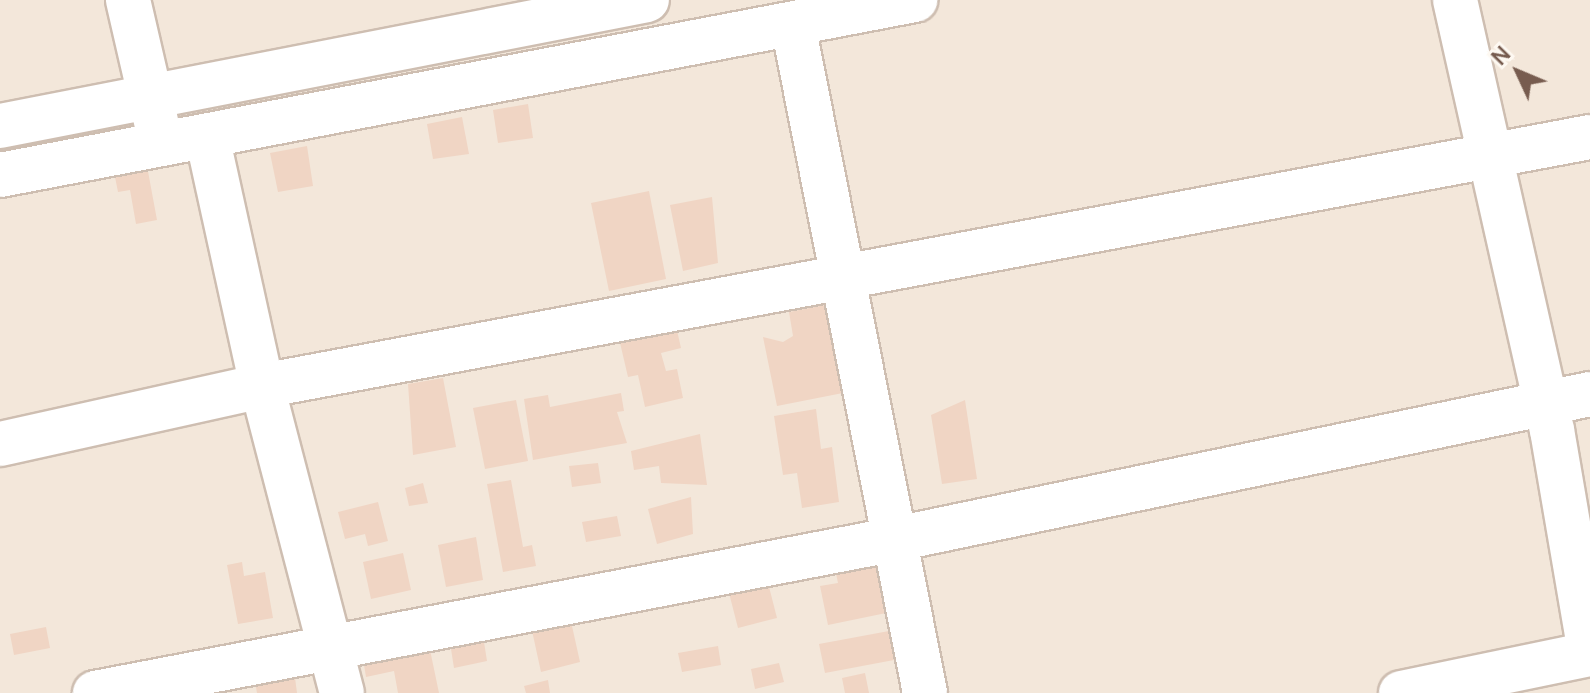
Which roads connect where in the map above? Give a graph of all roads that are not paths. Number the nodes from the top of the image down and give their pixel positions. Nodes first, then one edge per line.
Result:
1 (128, 0) edge
2 (647, 0) edge
3 (915, 0) edge
4 (1455, 0) edge
5 (842, 7) edge
6 (793, 25) junction
7 (151, 97) junction
8 (0, 126) edge
9 (207, 136) junction
10 (1590, 137) edge
11 (161, 145) junction
12 (1490, 155) junction
13 (0, 175) edge
14 (842, 283) junction
15 (262, 386) junction
16 (1590, 394) edge
17 (1547, 402) junction
18 (0, 444) edge
19 (896, 539) junction
20 (333, 646) junction
21 (1590, 653) edge
22 (95, 693) edge
23 (342, 693) edge
24 (925, 693) edge
25 (1401, 693) edge

1 - 7 street
2 - 7 street
3 - 5 street
4 - 12 street
5 - 6 street
6 - 9 street
6 - 14 street
7 - 8 street
7 - 11 street
9 - 11 street
9 - 15 street
10 - 12 street
11 - 13 street
12 - 14 street
12 - 17 street
14 - 15 street
14 - 19 street
15 - 18 street
15 - 20 street
16 - 17 street
17 - 19 street
17 - 21 street
19 - 20 street
19 - 24 street
20 - 22 street
20 - 23 street
21 - 25 street

